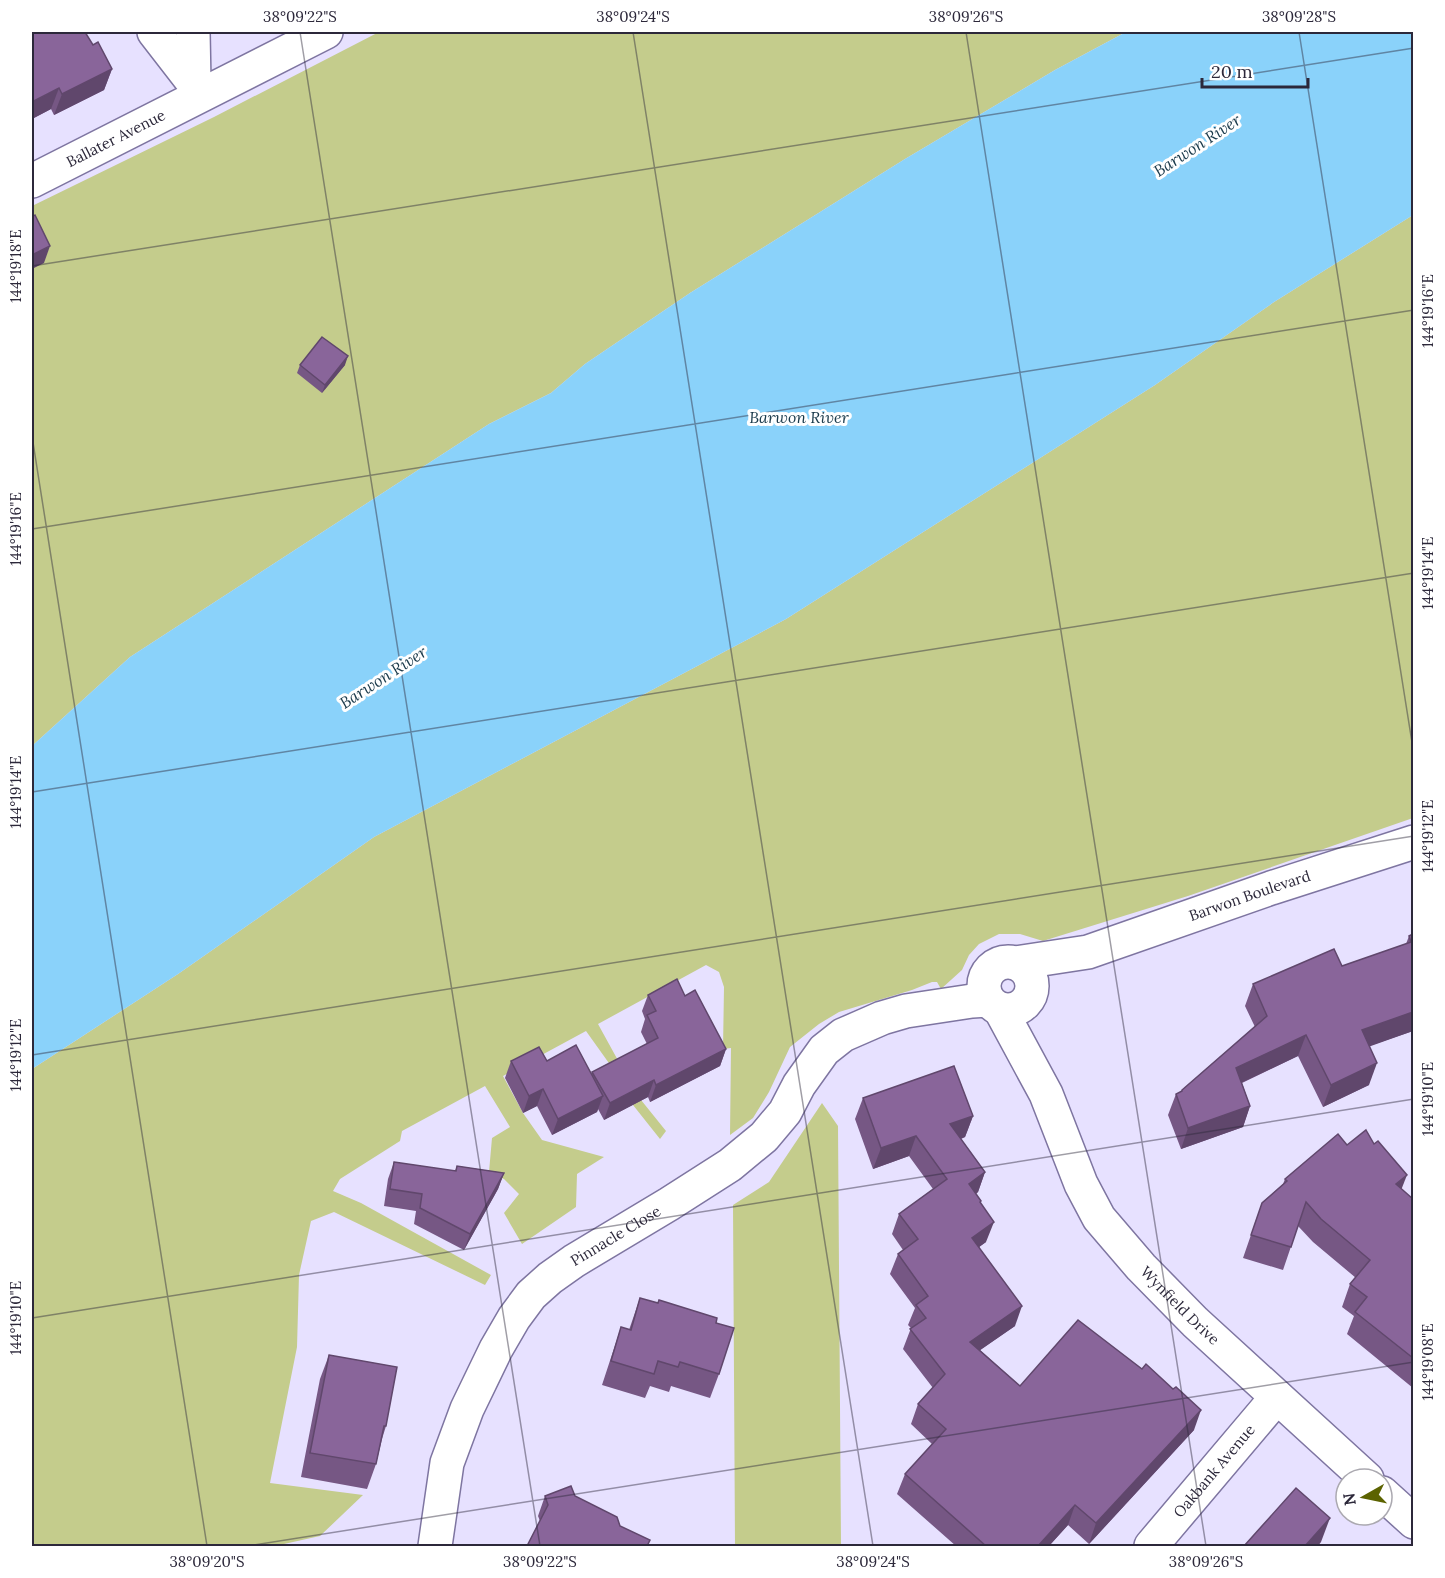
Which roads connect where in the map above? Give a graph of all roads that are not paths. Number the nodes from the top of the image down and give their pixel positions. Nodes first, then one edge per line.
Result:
1 (154, 32) edge
2 (193, 32) edge
3 (326, 32) edge
4 (198, 89) junction
5 (32, 182) edge
6 (1413, 842) edge
7 (1009, 988) junction
8 (1277, 1397) junction
9 (1354, 1467) edge
10 (1394, 1504) edge
11 (1413, 1522) edge
12 (435, 1546) edge
13 (1150, 1546) edge

1 - 4 street
2 - 4 street
3 - 4 street, Ballater Avenue
4 - 5 street, Ballater Avenue
6 - 7 street, Barwon Boulevard
7 - 8 street, Wynfield Drive
7 - 12 street, Pinnacle Close
8 - 9 street, Wynfield Drive
8 - 13 street, Oakbank Avenue
10 - 11 street

